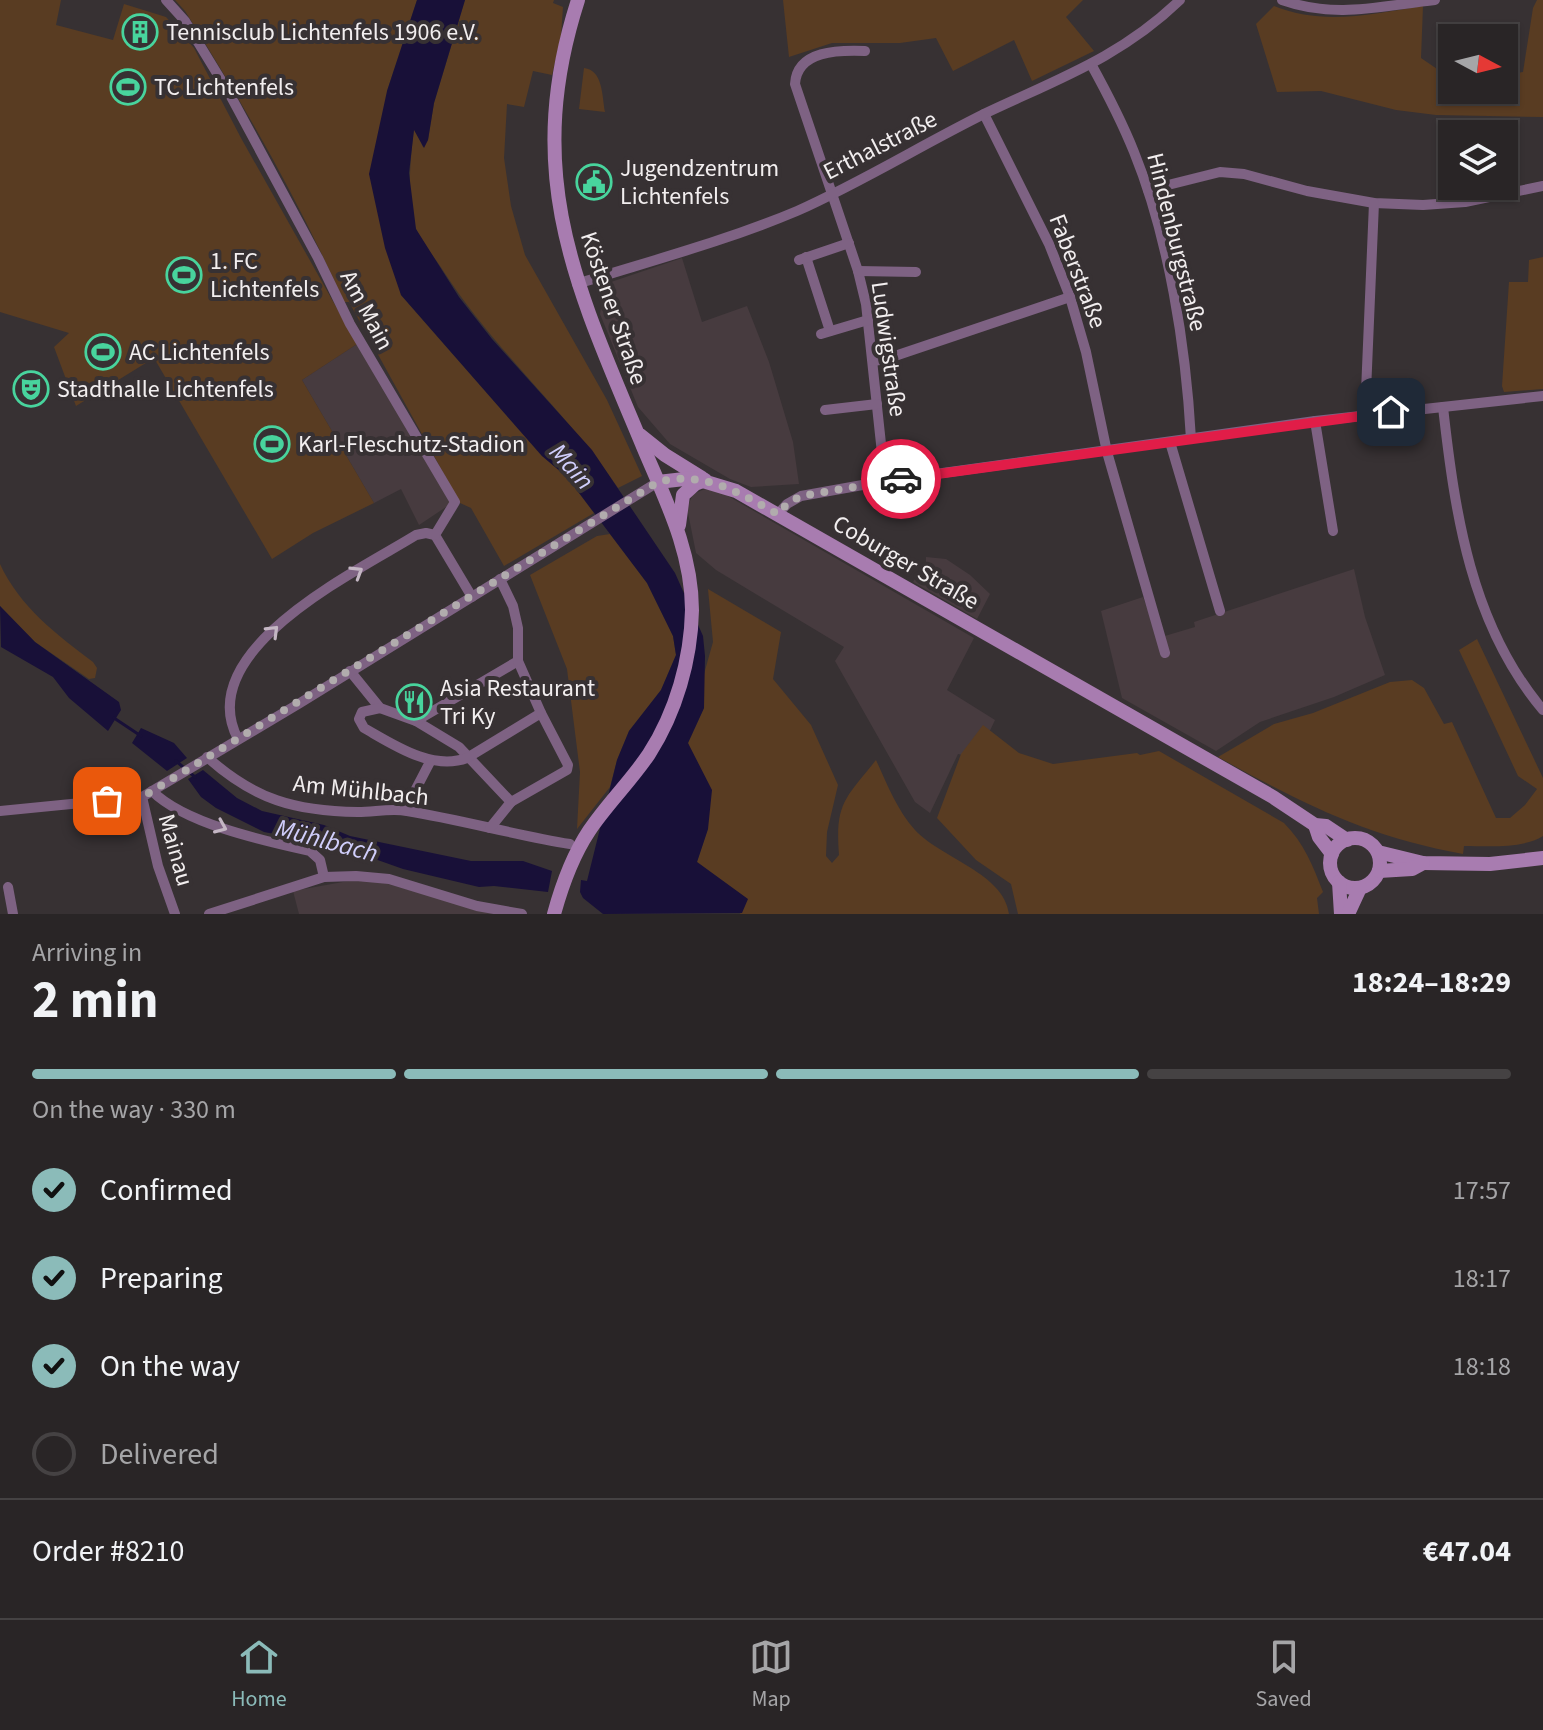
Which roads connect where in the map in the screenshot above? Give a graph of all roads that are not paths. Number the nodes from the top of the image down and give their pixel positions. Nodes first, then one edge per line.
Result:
1 (166, 0) edge
2 (578, 0) edge
3 (1180, 0) edge
4 (1282, 0) edge
5 (1435, 0) edge
6 (865, 51) dead end
7 (1091, 64) junction
8 (984, 114) junction
9 (1543, 186) edge
10 (1148, 190) junction
11 (832, 192) junction
12 (1374, 203) junction
13 (849, 243) junction
14 (858, 271) junction
15 (916, 272) dead end
16 (577, 284) junction
17 (1070, 297) junction
18 (868, 320) junction
19 (873, 361) junction
20 (1543, 396) edge
21 (877, 404) junction
22 (1443, 407) junction
23 (825, 410) dead end
24 (1365, 415) junction
25 (1315, 421) junction
26 (637, 433) junction
27 (1191, 439) junction
28 (1170, 442) junction
29 (1107, 452) junction
30 (705, 480) junction
31 (885, 481) junction
32 (658, 482) junction
33 (778, 514) junction
34 (1333, 531) dead end
35 (680, 534) junction
36 (435, 535) junction
37 (500, 579) junction
38 (472, 597) junction
39 (1220, 611) dead end
40 (1165, 653) dead end
41 (518, 661) junction
42 (350, 671) junction
43 (380, 708) junction
44 (1543, 710) edge
45 (541, 713) junction
46 (416, 721) junction
47 (238, 739) junction
48 (467, 758) junction
49 (204, 759) junction
50 (431, 760) junction
51 (152, 791) junction
52 (142, 797) junction
53 (511, 802) junction
54 (405, 810) junction
55 (0, 811) edge
56 (1315, 825) junction
57 (490, 828) junction
58 (1349, 839) junction
59 (570, 844) dead end
60 (1378, 852) junction
61 (1332, 854) junction
62 (1543, 858) edge
63 (1423, 863) junction
64 (1379, 871) junction
65 (324, 877) junction
66 (1339, 882) junction
67 (8, 887) dead end
68 (1360, 888) junction
69 (13, 914) edge
70 (175, 914) edge
71 (209, 914) edge
72 (522, 914) edge
73 (554, 914) edge
74 (1341, 914) edge
75 (1348, 914) edge

1 - 36 street, Am Main
2 - 16 street, Köstener Straße
3 - 7 street, Erthalstraße
4 - 5 street
6 - 11 street, Ludwigstraße
7 - 8 street, Erthalstraße
7 - 10 street, Hindenburgstraße
8 - 11 street, Erthalstraße
8 - 17 street, Faberstraße
9 - 12 street
10 - 12 street
10 - 27 street, Hindenburgstraße
11 - 13 street, Ludwigstraße
11 - 16 street, Erthalstraße
12 - 24 street
13 - 14 street, Ludwigstraße
13 - 18 street
14 - 15 street, Ludwigstraße
14 - 18 street, Ludwigstraße
16 - 26 street, Köstener Straße
17 - 19 street
17 - 29 street, Faberstraße
18 - 19 street, Ludwigstraße
19 - 21 street, Ludwigstraße
20 - 22 street
21 - 23 street
21 - 31 street, Ludwigstraße
22 - 24 street
22 - 44 street
24 - 25 street
25 - 27 street
25 - 34 street
26 - 30 street, Köstener Straße
26 - 32 street, Köstener Straße
27 - 28 street
28 - 29 street
28 - 39 street
29 - 31 street
29 - 40 street, Faberstraße
30 - 32 street, Coburger Straße
30 - 33 street, Coburger Straße
30 - 35 street
31 - 33 street
32 - 35 street, Köstener Straße
32 - 37 street, Coburger Straße
33 - 56 street, Coburger Straße
35 - 73 street
36 - 38 street
47 -> 36 street
37 - 38 street, Coburger Straße
37 - 41 street
38 - 42 street, Coburger Straße
41 - 45 street
41 - 46 street
42 - 43 street
42 - 47 street, Coburger Straße
43 - 46 street
43 - 50 street
45 - 48 street
45 - 53 street
46 - 48 street
47 - 49 street, Coburger Straße
48 - 50 street
48 - 53 street
49 - 51 street, Coburger Straße
49 - 54 street, Am Mühlbach
50 - 54 street
51 - 52 street, Coburger Straße
51 -> 65 street
52 - 55 street, Coburger Straße
52 - 70 street, Mainau
53 - 57 street
54 - 57 street, Am Mühlbach
56 - 58 street, Coburger Straße
56 - 61 street
57 - 59 street, Am Mühlbach
58 - 60 street
58 - 61 street
60 - 63 street
60 - 64 street
61 - 66 street
62 - 63 street
63 - 64 street
64 - 68 street
65 - 71 street
65 - 72 street
66 - 68 street
66 - 74 street
67 - 69 street
68 - 75 street

